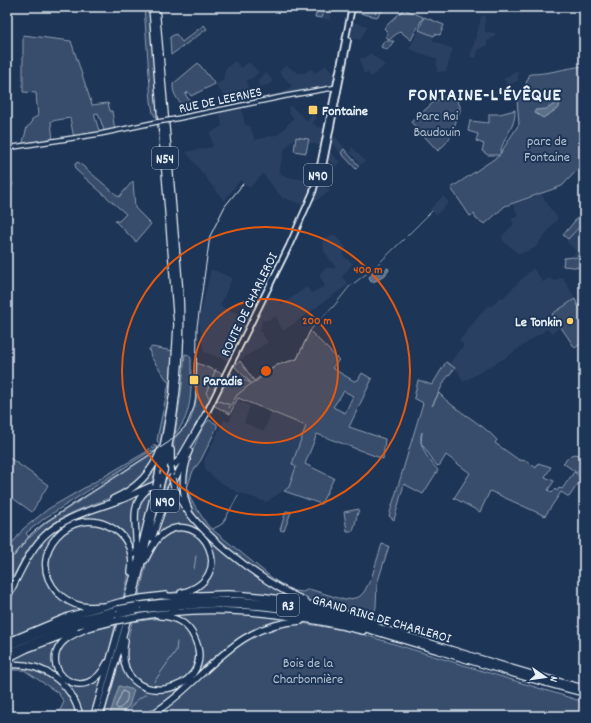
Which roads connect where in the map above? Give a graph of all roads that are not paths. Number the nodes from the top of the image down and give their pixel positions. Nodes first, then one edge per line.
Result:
1 (152, 7) edge
2 (156, 7) edge
3 (353, 7) edge
4 (336, 88) junction
5 (7, 148) edge
6 (206, 414) junction
7 (172, 432) junction
8 (166, 436) junction
9 (191, 447) junction
10 (155, 485) junction
11 (91, 510) junction
12 (195, 520) junction
13 (146, 558) junction
14 (143, 565) junction
15 (135, 568) junction
16 (132, 581) junction
17 (164, 596) junction
18 (7, 598) edge
19 (317, 605) junction
20 (105, 606) junction
21 (118, 612) junction
22 (140, 612) junction
23 (313, 620) junction
24 (126, 626) junction
25 (90, 628) junction
26 (7, 642) edge
27 (430, 644) junction
28 (421, 645) junction
29 (7, 647) edge
30 (114, 648) junction
31 (7, 653) edge
32 (7, 659) edge
33 (7, 664) edge
34 (584, 688) edge
35 (584, 693) edge
36 (80, 716) edge
37 (94, 716) edge
38 (100, 716) edge
39 (149, 716) edge

1 - 8 highway, N54
2 - 7 highway, N54
3 - 4 main road, N90
4 - 5 street, RUE DE LEERNES, bridge
4 - 6 main road, ROUTE DE CHARLEROI / N90
6 - 9 highway, N90
6 - 10 highway
7 - 12 highway, bridge
7 - 14 highway, N54, bridge
8 - 10 highway, N54, bridge
8 - 11 highway
9 - 12 highway
9 - 13 highway, N90
10 - 11 highway
10 - 15 highway, N54
10 - 15 highway
11 - 18 highway
12 - 19 highway
13 - 14 highway, N90
13 - 17 highway
14 - 24 highway, N90
15 - 16 highway
16 - 20 highway
16 - 30 highway
17 - 19 highway
17 - 20 highway, bridge
19 - 27 highway
20 - 26 highway
21 - 22 highway, GRAND RING DE CHARLEROI / R3, bridge
21 - 29 highway, GRAND RING DE CHARLEROI / R3
21 - 31 highway, GRAND RING DE CHARLEROI / R3
22 - 23 highway
22 - 24 highway
22 - 25 highway, bridge
22 - 27 highway, GRAND RING DE CHARLEROI / R3
22 - 28 highway, GRAND RING DE CHARLEROI / R3
23 - 28 highway
23 - 39 highway
24 - 38 highway, N90
25 - 30 highway
25 - 32 highway
27 - 34 highway, GRAND RING DE CHARLEROI / R3
28 - 35 highway, GRAND RING DE CHARLEROI / R3
30 - 37 highway
33 - 36 highway

